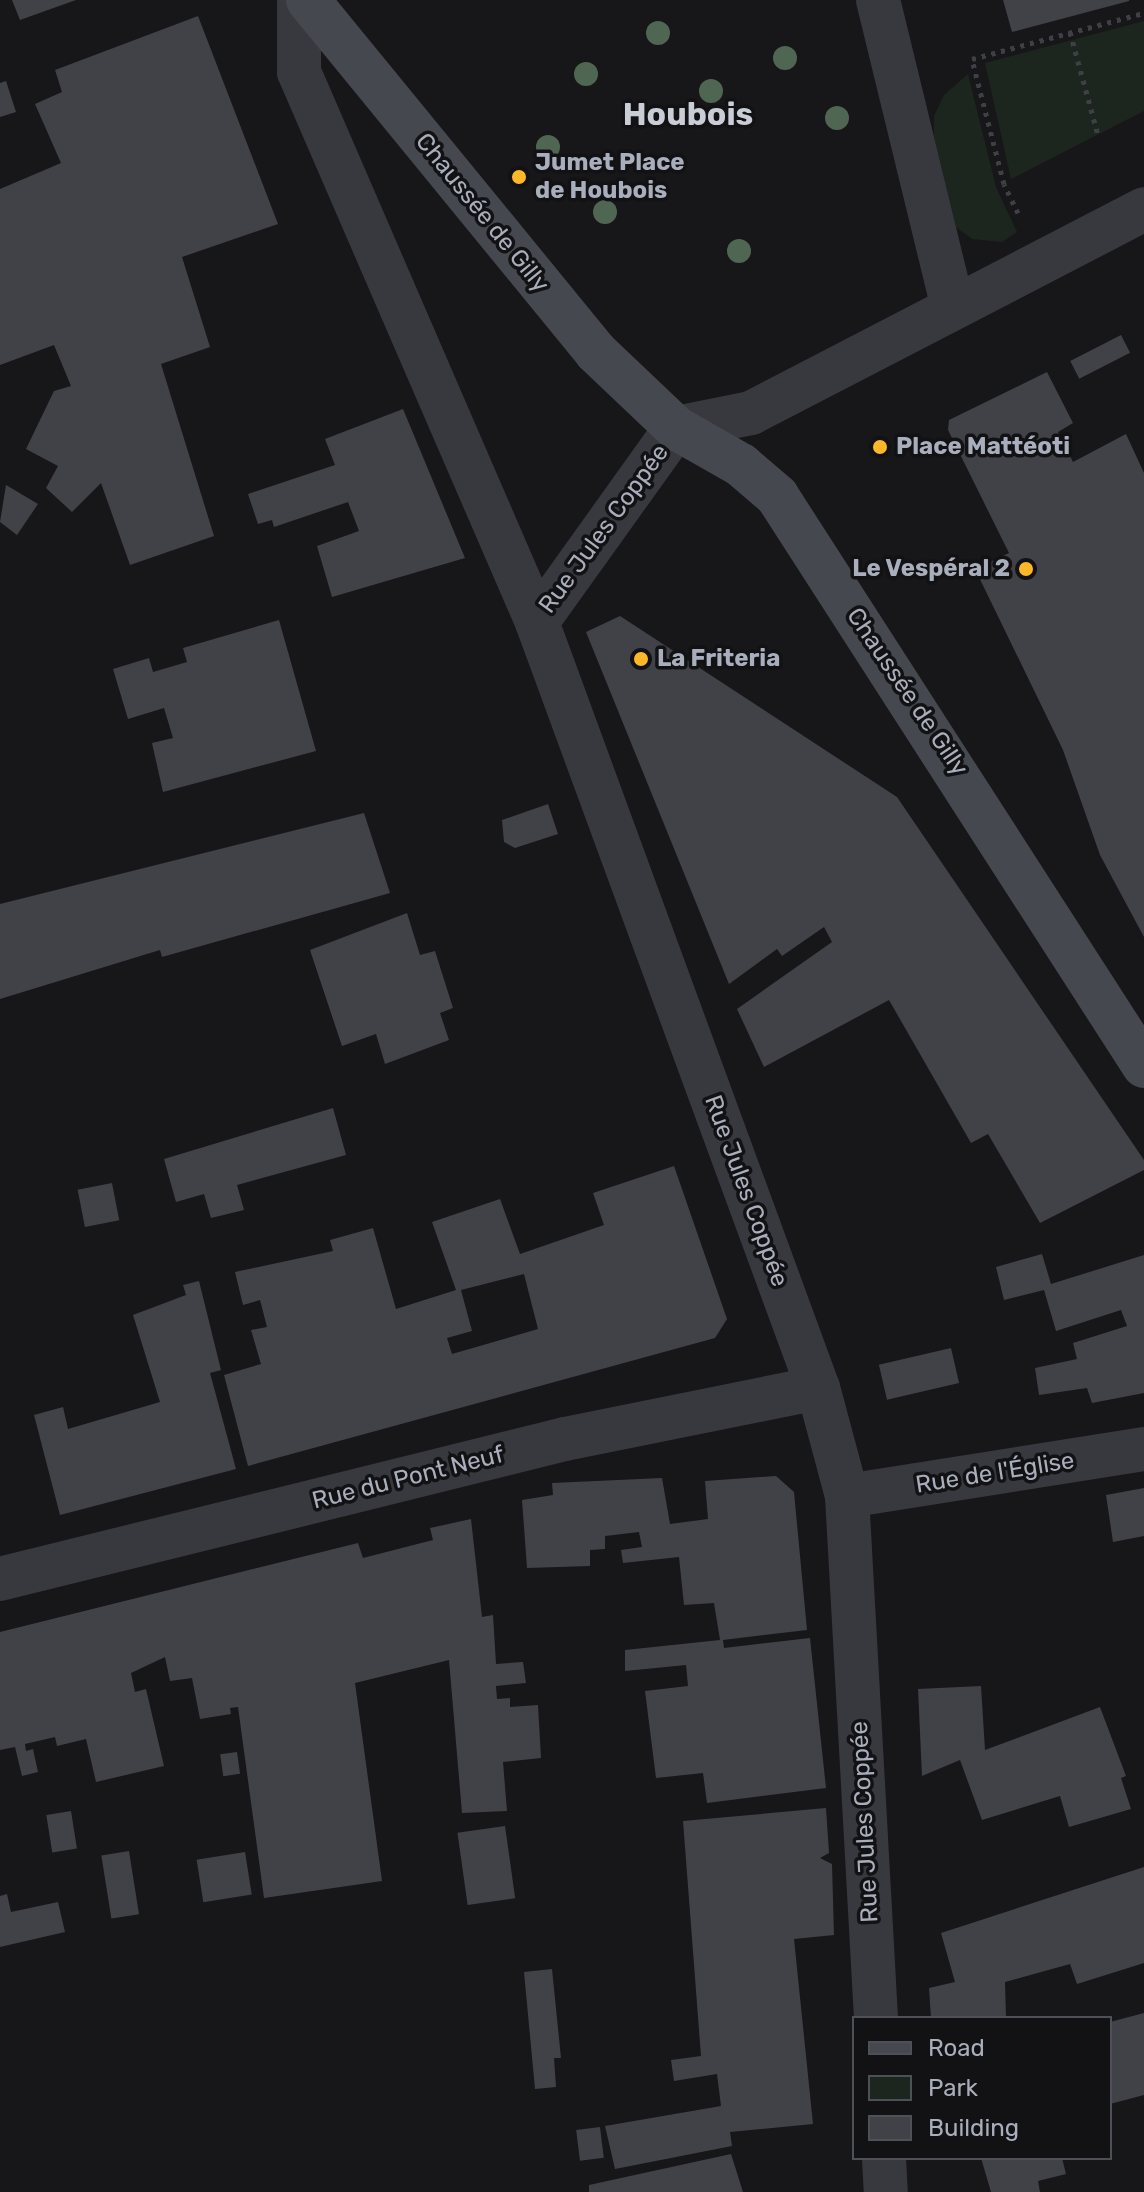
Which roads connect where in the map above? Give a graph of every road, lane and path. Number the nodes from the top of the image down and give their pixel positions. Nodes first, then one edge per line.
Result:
1 (299, 0) edge
2 (308, 0) edge
3 (878, 0) edge
4 (1144, 13) edge
5 (1070, 32) junction
6 (1098, 135) dead end
7 (1144, 209) edge
8 (1042, 261) junction
9 (953, 308) junction
10 (676, 428) junction
11 (537, 622) junction
12 (1144, 1066) edge
13 (818, 1388) junction
14 (1144, 1449) edge
15 (847, 1496) junction
16 (0, 1579) edge
17 (876, 2016) edge
18 (884, 2160) edge
19 (886, 2192) edge

1 - 11 street
2 - 10 street, Chaussée de Gilly
3 - 9 street
4 - 5 path
5 - 6 path
5 - 8 path
7 - 8 street
8 - 9 street
9 - 10 street
10 - 11 street, Rue Jules Coppée
10 - 12 street, Chaussée de Gilly
11 - 13 street, Rue Jules Coppée
13 - 15 street, Rue Jules Coppée
13 - 16 street, Rue du Pont Neuf
14 - 15 street, Rue de l'Église
15 - 17 street, Rue Jules Coppée
18 - 19 street

